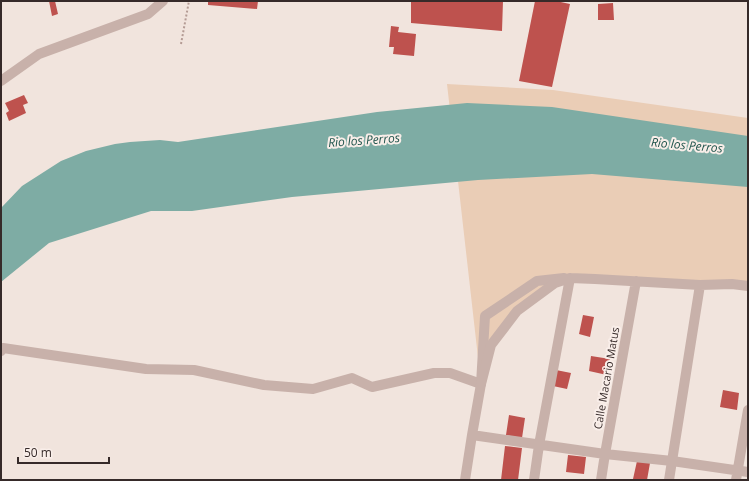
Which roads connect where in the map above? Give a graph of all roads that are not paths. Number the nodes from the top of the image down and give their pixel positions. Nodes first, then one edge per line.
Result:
1 (163, 1) edge
2 (1, 81) edge
3 (570, 278) junction
4 (636, 281) junction
5 (700, 285) junction
6 (748, 286) edge
7 (1, 351) edge
8 (481, 384) junction
9 (748, 410) edge
10 (472, 435) junction
11 (539, 445) junction
12 (604, 454) junction
13 (672, 461) junction
14 (748, 472) edge
15 (736, 475) edge
16 (465, 480) edge
17 (534, 480) edge
18 (601, 480) edge
19 (670, 480) edge

1 - 2 street
3 - 4 street
3 - 8 street
3 - 8 street
3 - 11 street
4 - 5 street
4 - 12 street, Calle Macario Matus
5 - 6 street
5 - 13 street
7 - 8 street
8 - 10 street
9 - 15 street
10 - 11 street
10 - 16 street
11 - 12 street
11 - 17 street
12 - 13 street
12 - 18 street, Calle Macario Matus
13 - 15 street
13 - 19 street
14 - 15 street

